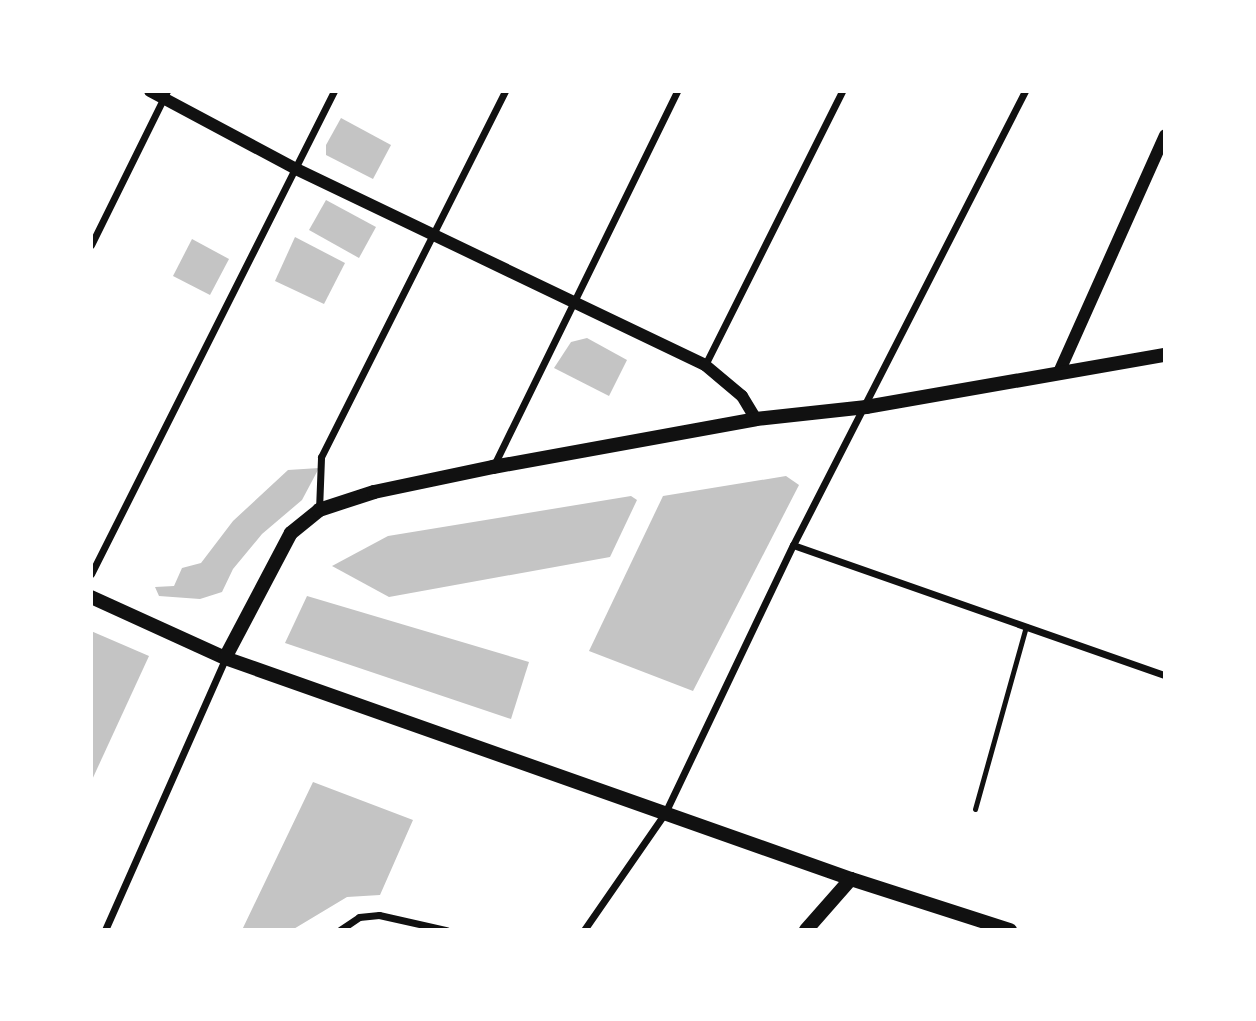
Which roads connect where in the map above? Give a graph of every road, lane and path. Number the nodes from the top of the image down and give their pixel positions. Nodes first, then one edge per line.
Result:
1 (150, 91) edge
2 (334, 91) edge
3 (505, 91) edge
4 (677, 91) edge
5 (842, 91) edge
6 (1025, 91) edge
7 (165, 94) edge
8 (1165, 135) edge
9 (295, 168) junction
10 (433, 231) junction
11 (91, 245) edge
12 (573, 298) junction
13 (1165, 355) edge
14 (705, 365) junction
15 (1060, 370) junction
16 (866, 407) junction
17 (756, 419) junction
18 (493, 467) junction
19 (319, 510) junction
20 (793, 545) junction
21 (91, 574) edge
22 (91, 597) edge
23 (1026, 626) junction
24 (225, 658) junction
25 (1165, 675) edge
26 (975, 809) dead end
27 (665, 813) junction
28 (851, 879) junction
29 (105, 930) edge
30 (340, 930) edge
31 (446, 930) edge
32 (584, 930) edge
33 (806, 930) edge
34 (1010, 930) edge

1 - 7 street
2 - 9 street
3 - 10 street
4 - 12 street
5 - 14 street
6 - 16 street
7 - 9 street
7 - 11 street
8 - 15 street
9 - 10 street
9 - 21 street
10 - 12 street
10 - 19 street
12 - 14 street
12 - 18 street
13 - 15 main road
14 - 17 street
15 - 16 main road
16 - 17 main road
16 - 20 street
17 - 18 main road
18 - 19 main road
19 - 24 main road
20 - 23 street
20 - 27 street
22 - 24 main road
23 - 25 street
23 - 26 lane
24 - 27 main road
24 - 29 street
27 - 28 main road
27 - 32 street
28 - 33 main road
28 - 34 main road
30 - 31 street

